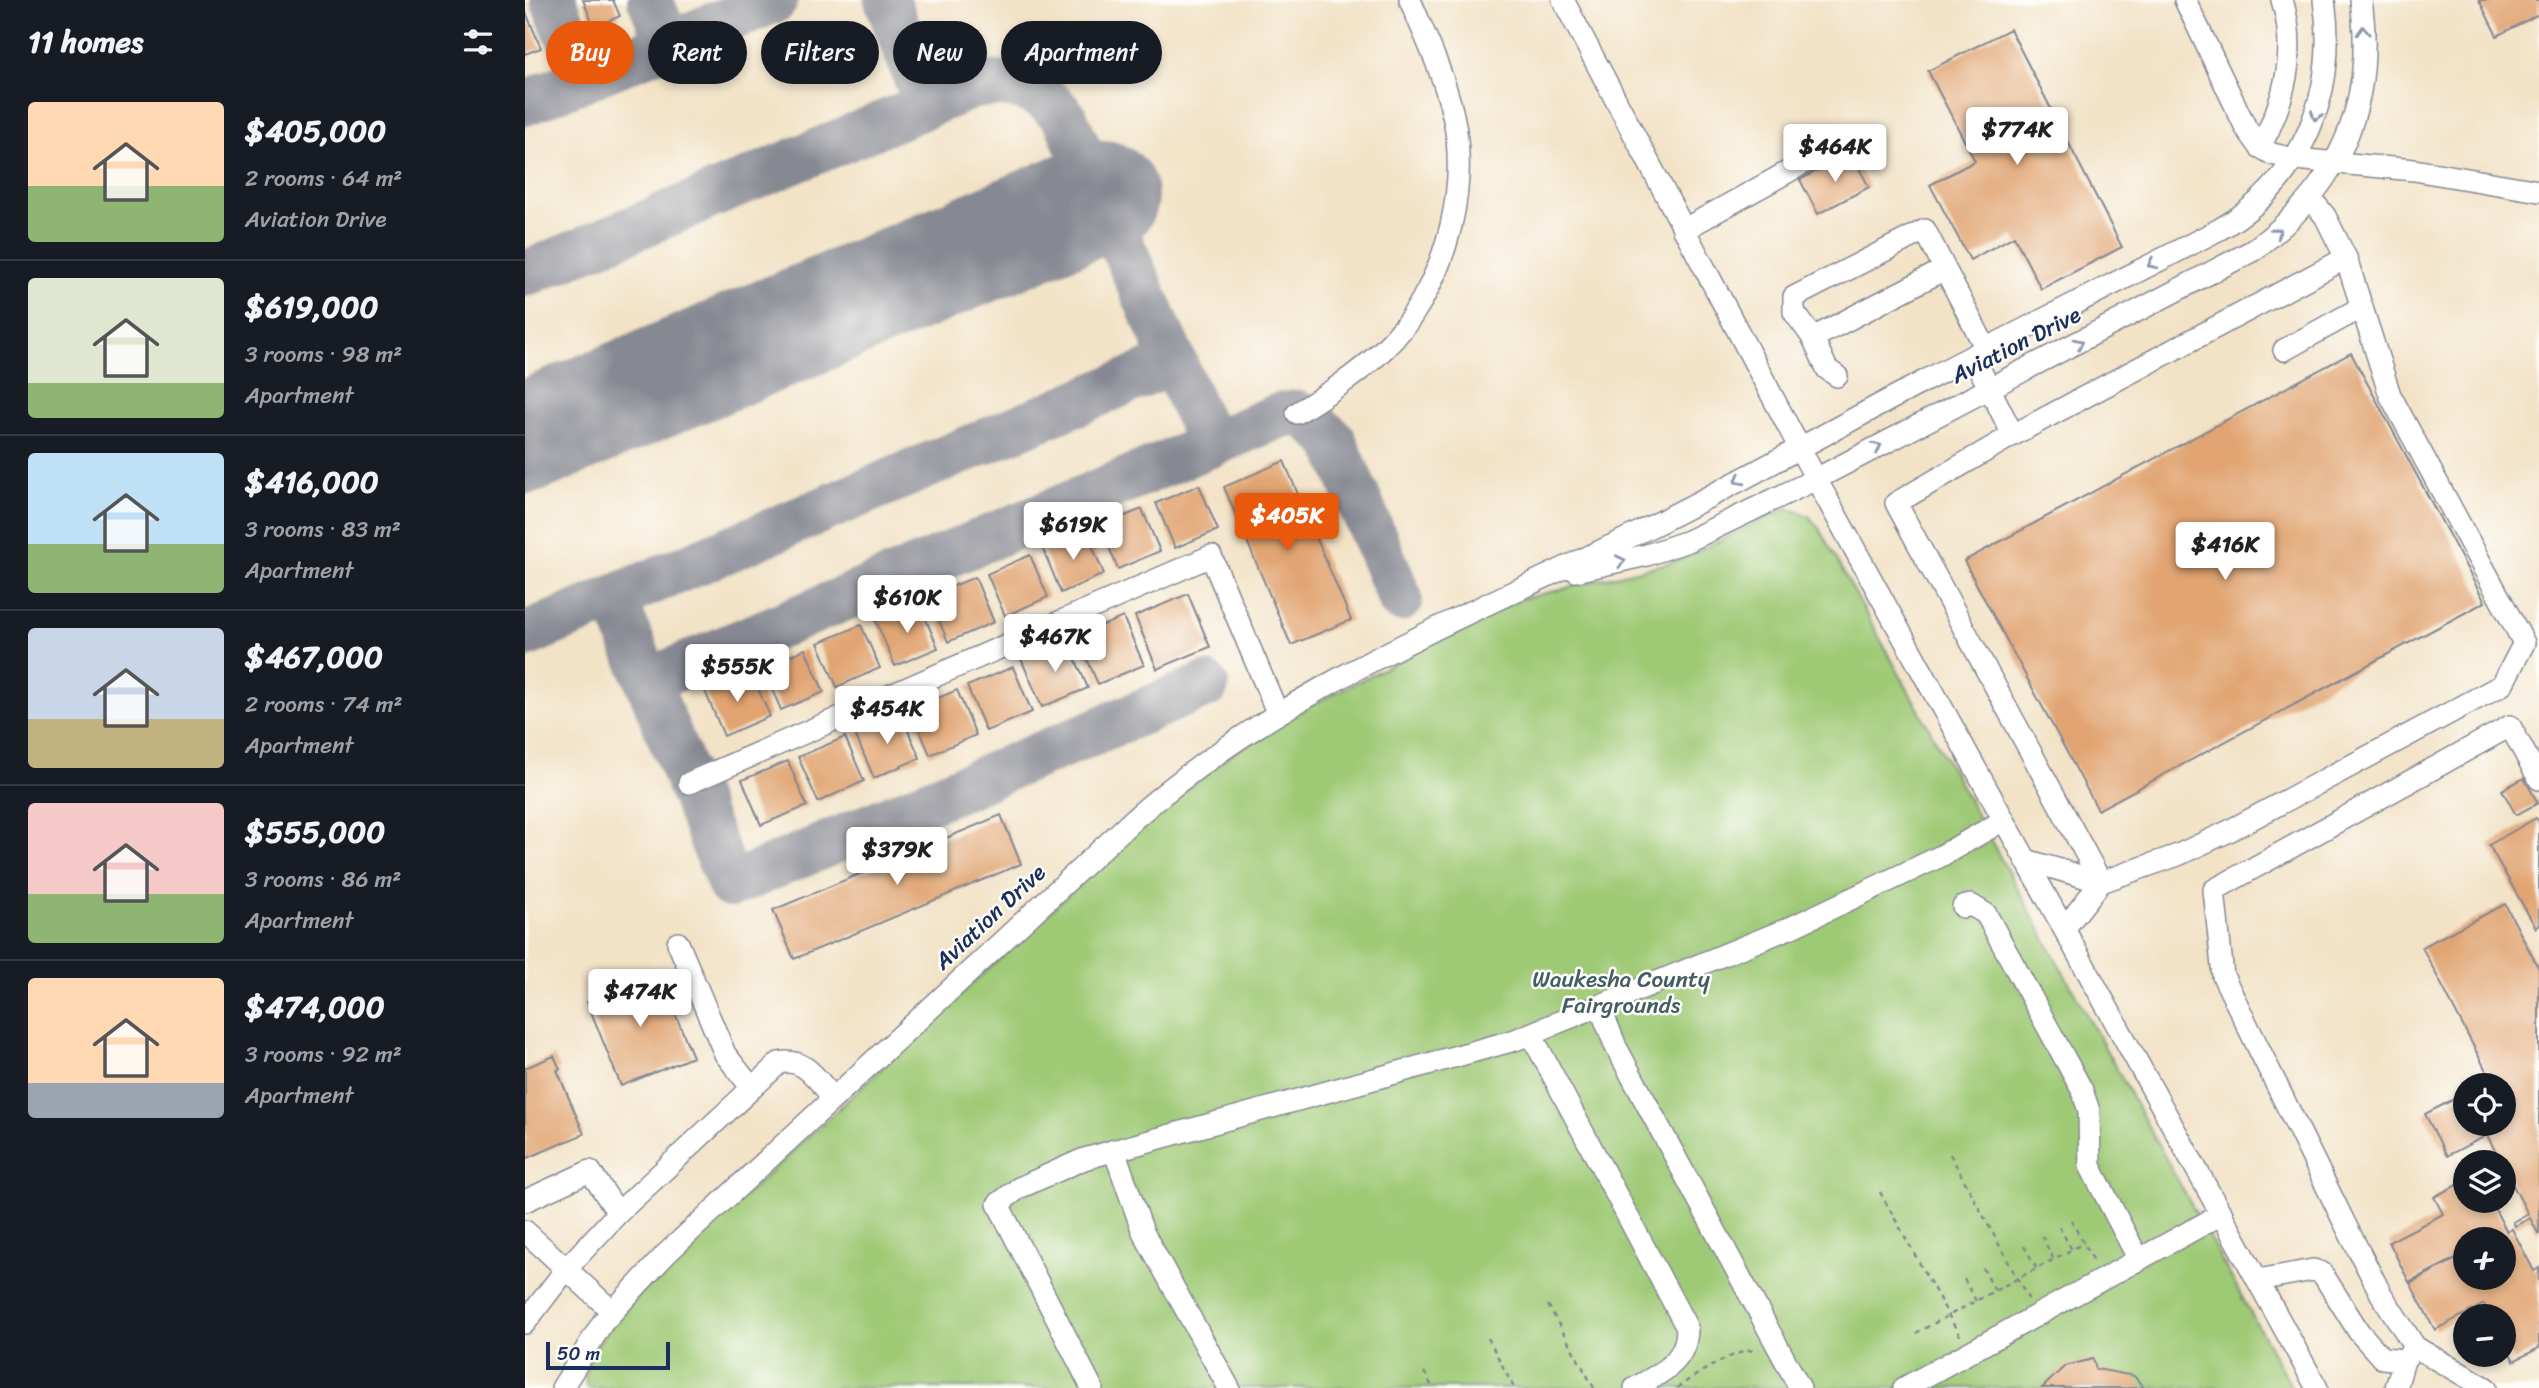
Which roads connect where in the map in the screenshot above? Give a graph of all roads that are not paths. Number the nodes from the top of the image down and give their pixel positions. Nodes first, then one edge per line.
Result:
1 (1410, 0) edge
2 (1563, 0) edge
3 (2185, 0) edge
4 (2282, 0) edge
5 (2323, 0) edge
6 (2361, 0) edge
7 (1836, 145) dead end
8 (2260, 147) junction
9 (2295, 159) junction
10 (2336, 161) junction
11 (2539, 191) edge
12 (2311, 199) junction
13 (1683, 230) junction
14 (2346, 258) junction
15 (1943, 270) junction
16 (2362, 307) junction
17 (1813, 338) junction
18 (2284, 350) dead end
19 (1980, 353) junction
20 (1837, 376) dead end
21 (1989, 388) junction
22 (1297, 413) dead end
23 (2013, 435) junction
24 (1800, 447) junction
25 (1816, 478) junction
26 (1530, 582) junction
27 (1277, 712) junction
28 (2539, 779) edge
29 (689, 783) dead end
30 (2004, 820) junction
31 (2025, 860) junction
32 (2101, 882) junction
33 (1963, 907) dead end
34 (2064, 929) junction
35 (678, 943) dead end
36 (1599, 1007) junction
37 (1531, 1034) junction
38 (751, 1087) junction
39 (834, 1098) junction
40 (1114, 1150) junction
41 (525, 1201) edge
42 (618, 1213) junction
43 (2222, 1214) junction
44 (525, 1231) edge
45 (2139, 1260) junction
46 (567, 1268) junction
47 (2258, 1280) junction
48 (612, 1311) junction
49 (525, 1322) edge
50 (2409, 1354) junction
51 (562, 1388) edge
52 (1092, 1388) edge
53 (1229, 1388) edge
54 (1635, 1388) edge
55 (1800, 1388) edge
56 (1904, 1388) edge
57 (2317, 1388) edge
58 (2396, 1388) edge
59 (2486, 1388) edge

1 - 22 street
2 - 13 street
3 - 8 street
4 - 8 street
5 -> 9 street, Aviation Drive
10 -> 6 street, Aviation Drive
7 - 13 street
8 - 9 street
9 - 10 street
9 -> 19 street, Aviation Drive
10 - 11 street
10 - 12 street, Aviation Drive
12 - 14 street
21 -> 12 street, Aviation Drive
13 - 24 street
14 - 16 street
14 - 23 street
15 - 17 street
15 - 17 street
15 - 19 street
16 - 18 street
16 - 32 street
17 - 20 street
19 - 21 street
19 - 24 street, Aviation Drive
21 - 23 street
25 -> 21 street, Aviation Drive
23 - 32 street
24 - 25 street
24 -> 26 street, Aviation Drive
26 -> 25 street, Aviation Drive
25 - 30 street
26 - 27 street, Aviation Drive
27 - 29 street
27 - 39 street, Aviation Drive
28 - 50 street
30 - 31 street
30 - 36 street
31 - 32 street
31 - 34 street
32 - 34 street
33 - 45 street
34 - 43 street
35 - 38 street
36 - 37 street
36 - 55 street
37 - 40 street
37 - 54 street
38 - 39 street
38 - 42 street
39 - 48 street, Aviation Drive
40 - 52 street
40 - 53 street
41 - 42 street
42 - 46 street
43 - 45 street
43 - 47 street
44 - 46 street
45 - 56 street
46 - 48 street
46 - 49 street
47 - 50 street
47 - 57 street
48 - 51 street, Aviation Drive
50 - 58 street
50 - 59 street

